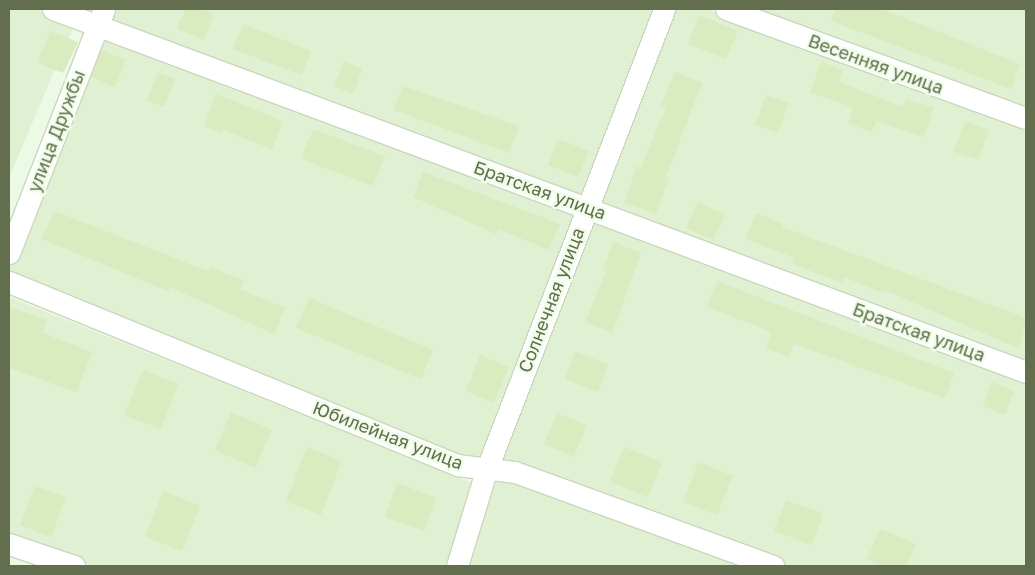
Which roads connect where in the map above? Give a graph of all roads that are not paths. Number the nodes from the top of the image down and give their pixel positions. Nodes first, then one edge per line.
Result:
1 (53, 9) edge
2 (664, 9) edge
3 (726, 9) edge
4 (101, 17) edge
5 (1026, 118) edge
6 (586, 207) junction
7 (9, 253) edge
8 (9, 282) edge
9 (1026, 372) edge
10 (486, 471) junction
11 (9, 544) edge
12 (67, 565) edge
13 (457, 566) edge
14 (773, 566) edge

1 - 4 street, Братская улица
2 - 6 street, Солнечная улица
3 - 5 street, Весенняя улица
4 - 6 street, Братская улица
4 - 7 street, улица Дружбы
6 - 9 street, Братская улица
6 - 10 street, Солнечная улица
8 - 10 street, Юбилейная улица
10 - 13 street, Солнечная улица
10 - 14 street, Юбилейная улица
11 - 12 street

